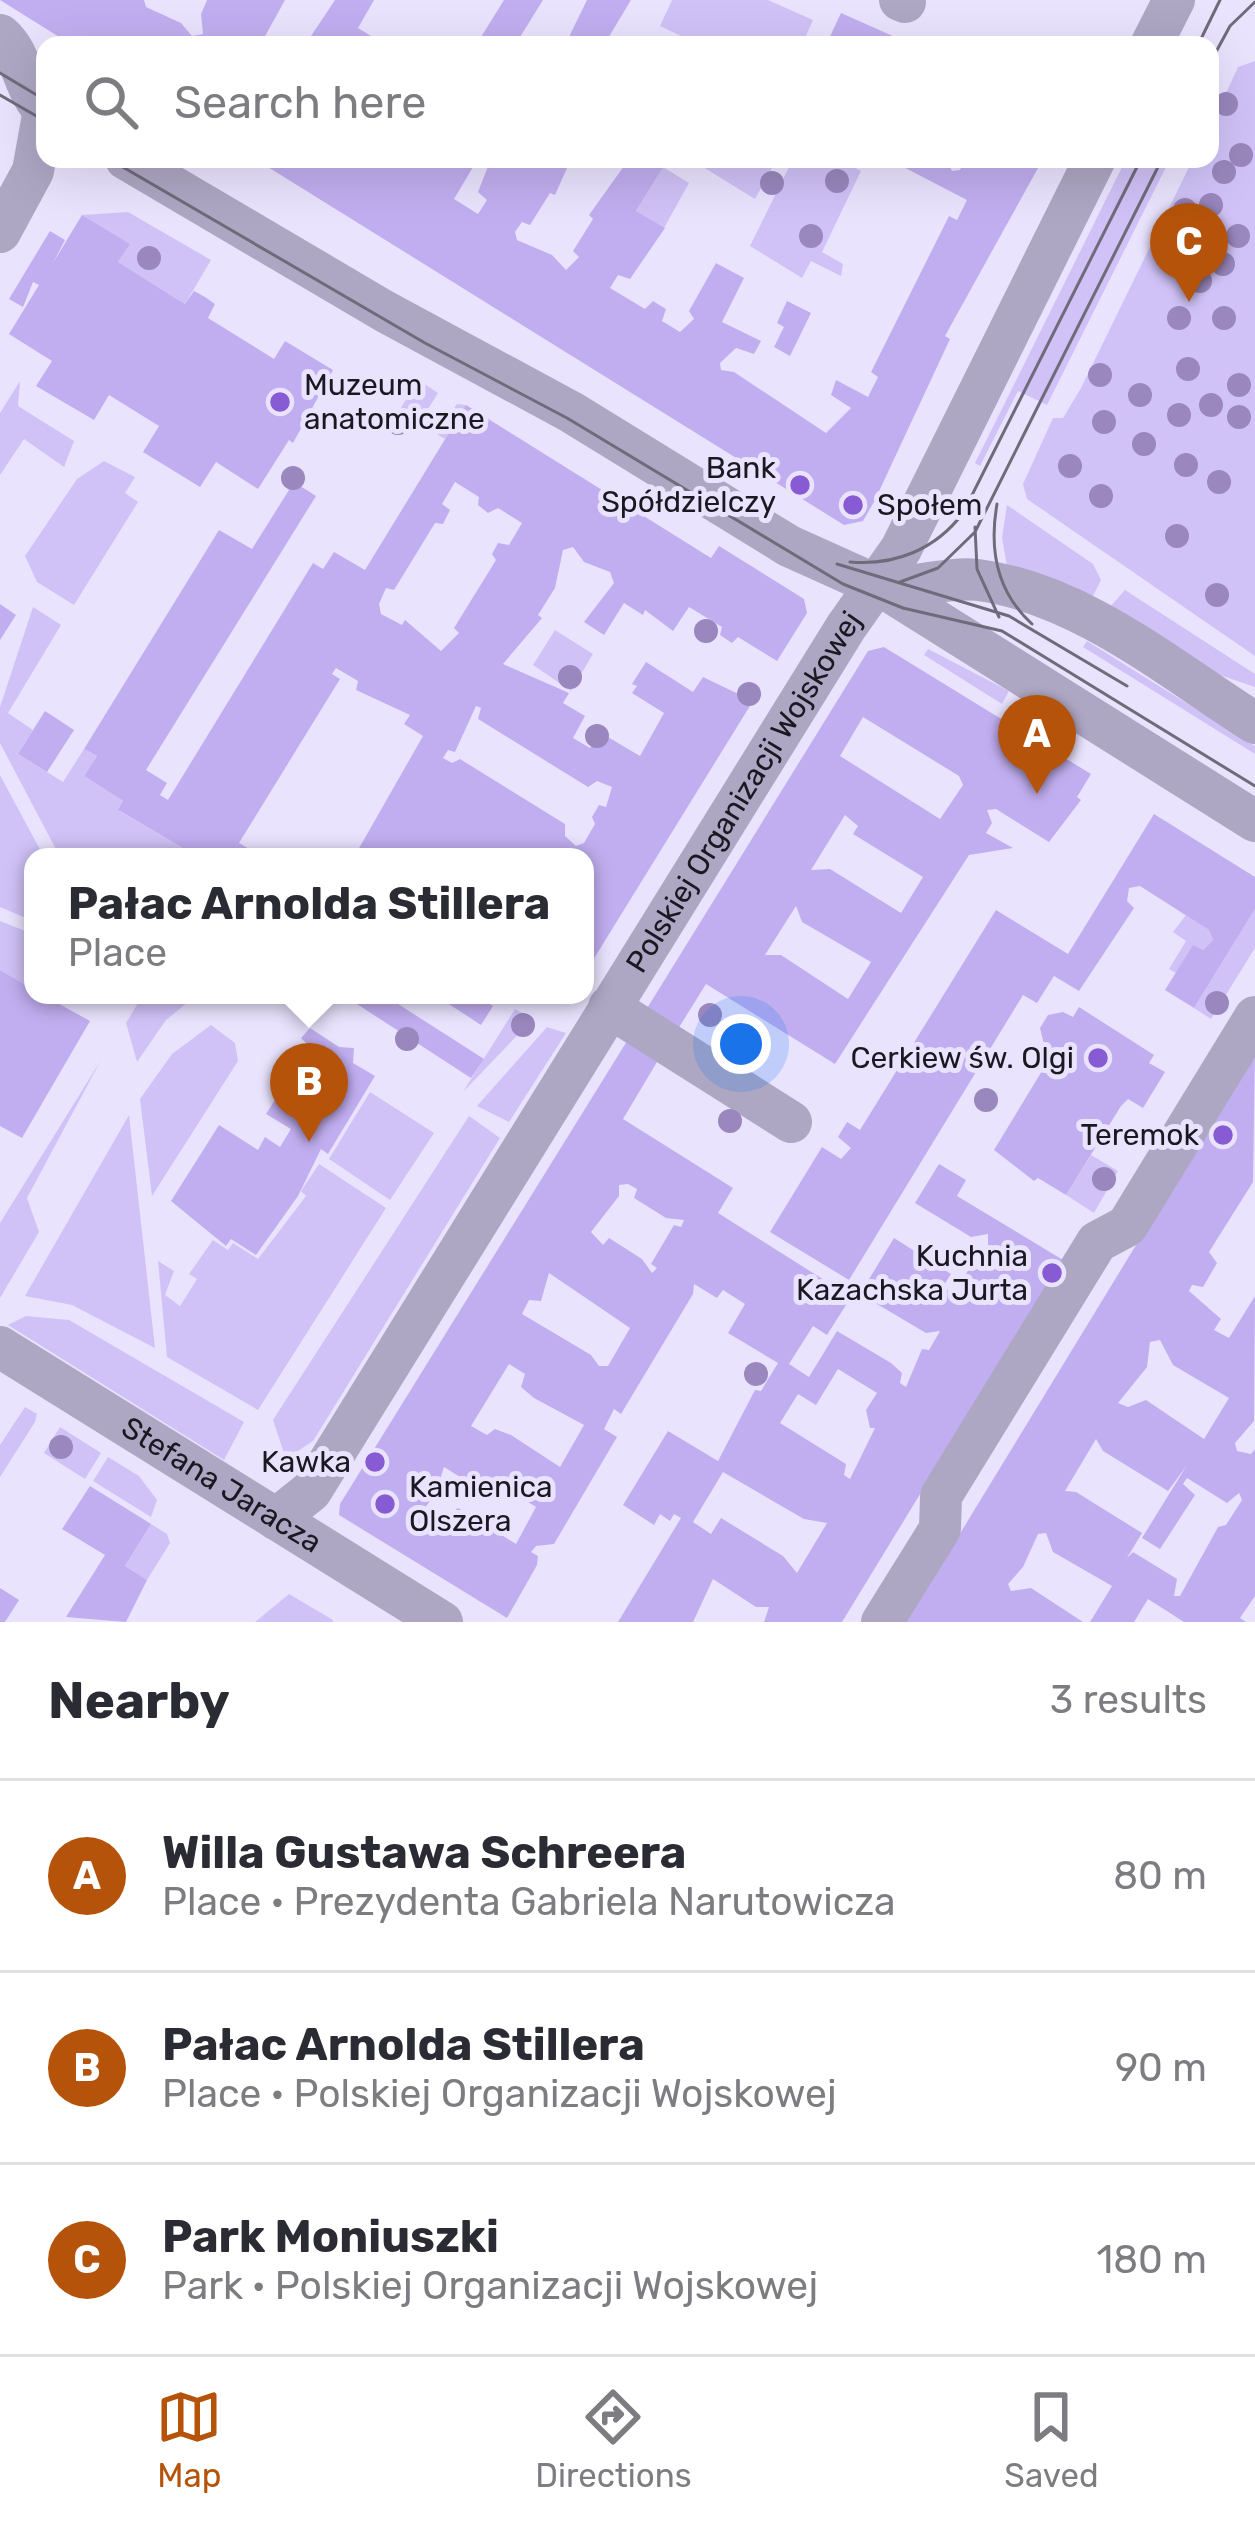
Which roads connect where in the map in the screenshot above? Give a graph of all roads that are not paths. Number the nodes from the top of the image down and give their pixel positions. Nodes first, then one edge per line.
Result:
1 (1174, 0) edge
2 (0, 35) edge
3 (1156, 36) edge
4 (0, 84) edge
5 (36, 100) edge
6 (36, 105) edge
7 (0, 108) edge
8 (36, 110) edge
9 (36, 115) edge
10 (0, 140) edge
11 (36, 154) edge
12 (141, 168) edge
13 (1091, 168) edge
14 (0, 232) edge
15 (876, 585) junction
16 (1255, 723) edge
17 (1255, 821) edge
18 (609, 1007) junction
19 (1255, 1017) edge
20 (791, 1122) dead end
21 (0, 1346) edge
22 (276, 1519) junction
23 (442, 1622) edge
24 (882, 1622) edge

1 - 3 street
2 - 5 street
4 - 6 street
7 - 8 street
9 - 10 street
11 - 14 street
12 - 15 street
13 - 15 street, Polskiej Organizacji Wojskowej
15 - 16 street
15 - 17 street
15 - 18 street, Polskiej Organizacji Wojskowej
18 - 20 street
18 - 22 street, Polskiej Organizacji Wojskowej
19 - 24 street
21 - 22 street, Stefana Jaracza
22 - 23 street, Stefana Jaracza

